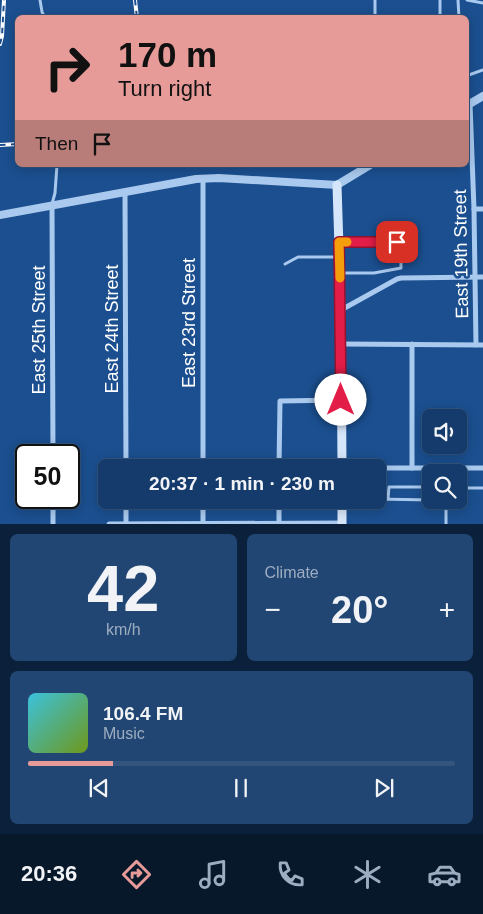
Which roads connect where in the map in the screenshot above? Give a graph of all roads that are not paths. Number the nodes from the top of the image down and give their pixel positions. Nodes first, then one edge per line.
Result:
1 (40, 0) edge
2 (375, 0) edge
3 (440, 0) edge
4 (458, 0) edge
5 (467, 0) edge
6 (483, 3) edge
7 (44, 15) edge
8 (375, 15) edge
9 (440, 15) edge
10 (459, 15) edge
11 (483, 70) edge
12 (469, 75) edge
13 (483, 96) edge
14 (469, 104) edge
15 (469, 135) edge
16 (57, 167) edge
17 (367, 167) edge
18 (202, 178) junction
19 (337, 185) junction
20 (125, 191) junction
21 (52, 205) junction
22 (474, 209) junction
23 (483, 209) edge
24 (0, 215) edge
25 (339, 242) junction
26 (340, 257) junction
27 (285, 264) dead end
28 (340, 273) junction
29 (475, 277) junction
30 (483, 277) edge
31 (341, 310) junction
32 (341, 344) junction
33 (412, 344) junction
34 (476, 344) junction
35 (483, 345) edge
36 (341, 400) junction
37 (53, 444) edge
38 (126, 459) edge
39 (202, 459) edge
40 (279, 459) edge
41 (342, 459) edge
42 (386, 468) edge
43 (412, 468) junction
44 (483, 468) edge
45 (422, 487) edge
46 (467, 488) edge
47 (483, 488) edge
48 (388, 499) joint
49 (422, 500) edge
50 (53, 509) edge
51 (126, 509) edge
52 (202, 509) edge
53 (279, 509) edge
54 (342, 509) edge
55 (446, 509) edge
56 (279, 523) edge
57 (342, 523) edge
58 (53, 524) edge
59 (109, 524) edge
60 (126, 524) edge
61 (202, 524) edge
62 (446, 524) edge

1 - 7 lane
2 - 8 lane
3 - 9 lane
4 - 10 lane
5 - 6 lane
11 - 12 lane
13 - 14 street
15 - 22 street, East 19th Street
16 - 21 lane
17 - 19 street
18 - 19 street
18 - 20 street
18 - 39 street, East 23rd Street
19 - 25 main road
20 - 21 street
20 - 38 street, East 24th Street
21 - 24 street
21 - 37 street, East 25th Street
22 - 23 street
22 - 29 street, East 19th Street
25 - 26 main road
25 - 28 lane
26 - 27 lane
26 - 28 main road
28 - 31 main road
29 - 30 street
29 - 31 street
29 - 34 street, East 19th Street
31 - 32 main road
32 - 33 street
32 - 36 main road
33 - 34 street
33 - 43 street
34 - 35 street
36 - 40 street
36 - 41 main road
42 - 43 street
43 - 44 street
45 - 48 lane
46 - 47 lane
48 - 49 lane
50 - 58 street
51 - 60 street
52 - 61 street
53 - 56 street
54 - 57 main road
55 - 62 lane
56 - 57 street
56 - 61 street
59 - 60 street
60 - 61 street

